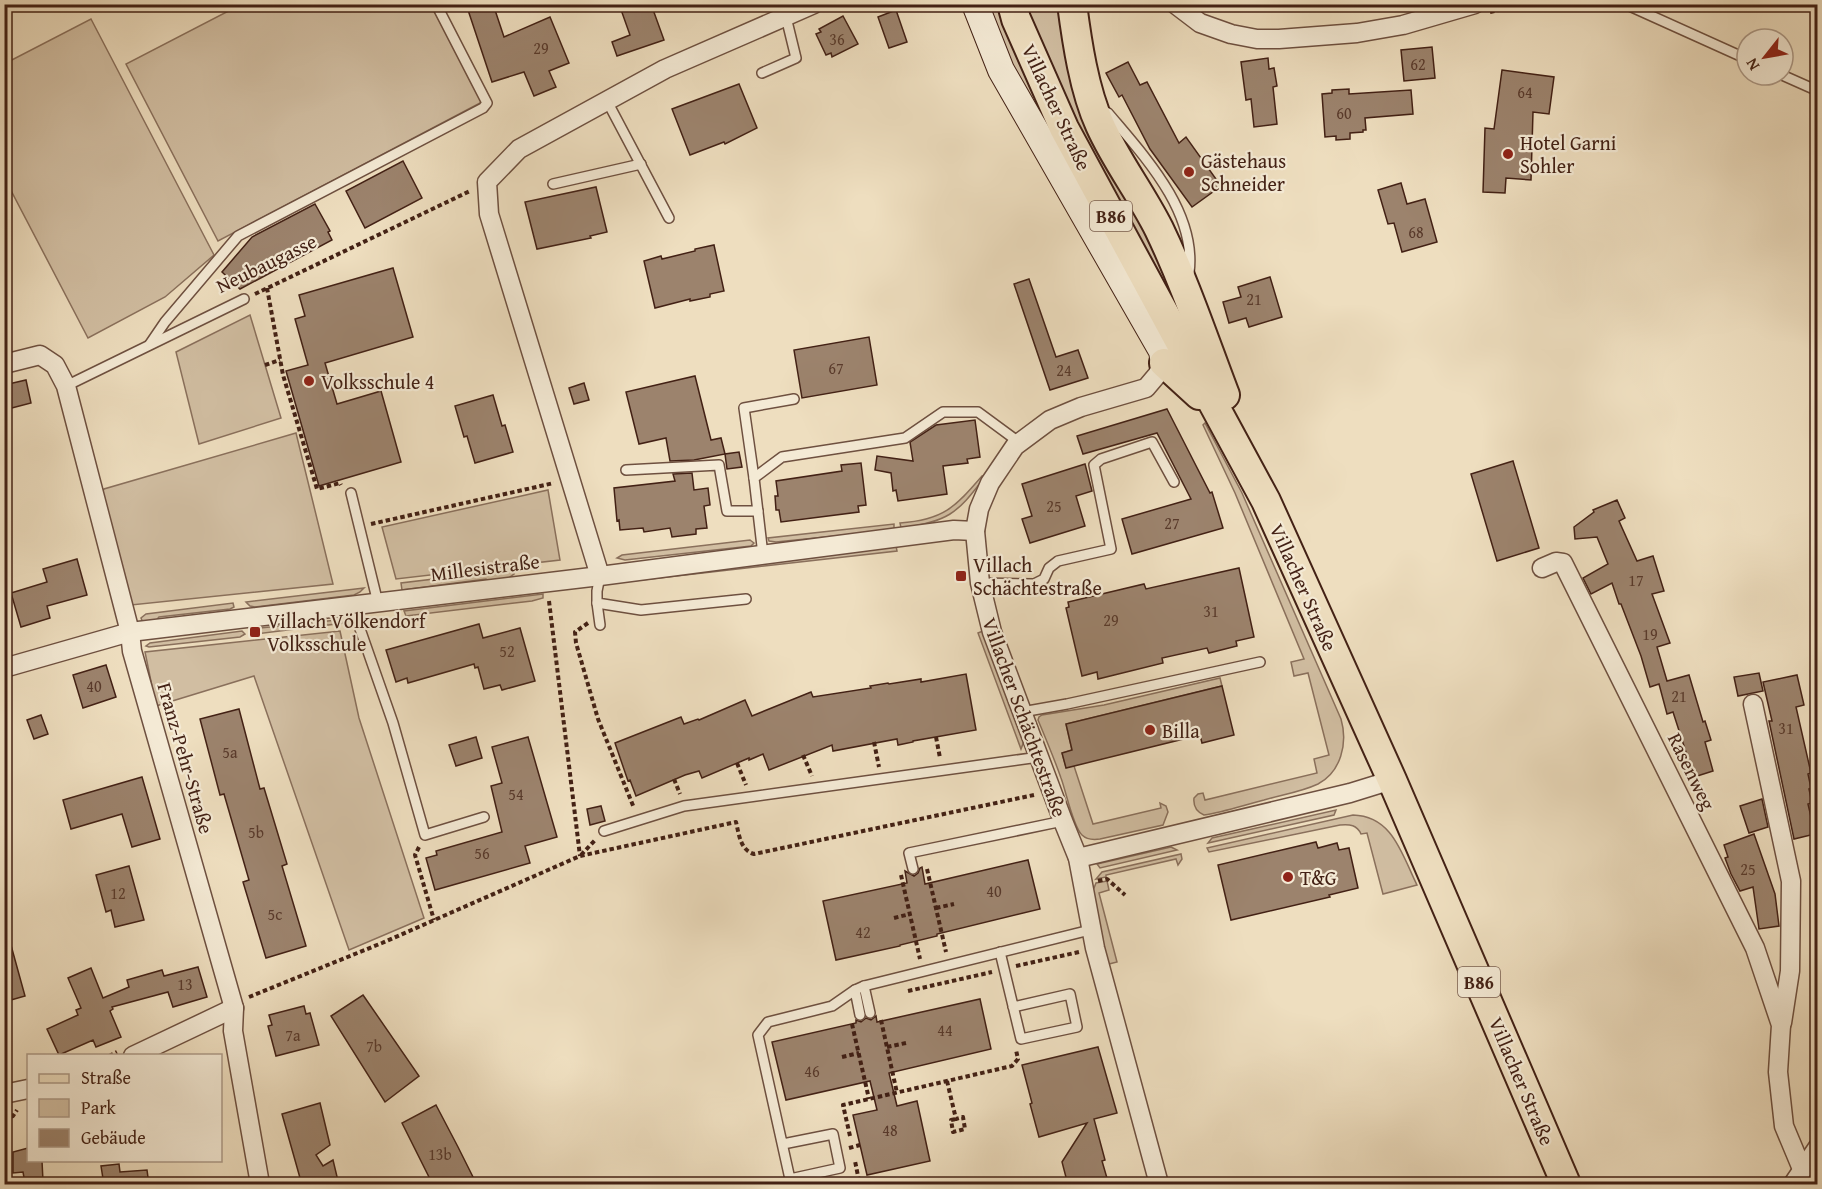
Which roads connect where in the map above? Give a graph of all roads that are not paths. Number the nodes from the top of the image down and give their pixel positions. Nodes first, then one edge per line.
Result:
1 (436, 4) edge
2 (814, 4) edge
3 (975, 4) edge
4 (1012, 4) edge
5 (1072, 4) edge
6 (1175, 4) edge
7 (1475, 4) edge
8 (1625, 4) edge
9 (786, 17) junction
10 (1735, 54) edge
11 (762, 73) dead end
12 (1795, 81) edge
13 (1818, 91) edge
14 (607, 101) junction
15 (641, 164) junction
16 (553, 184) dead end
17 (669, 218) dead end
18 (244, 299) road end
19 (150, 344) junction
20 (1164, 363) junction
21 (4, 364) edge
22 (66, 386) junction
23 (794, 399) dead end
24 (1222, 421) junction
25 (1020, 443) junction
26 (626, 470) dead end
27 (754, 478) junction
28 (1174, 482) dead end
29 (351, 493) road end
30 (1266, 501) junction
31 (758, 511) junction
32 (975, 531) junction
33 (763, 555) junction
34 (1542, 568) dead end
35 (600, 576) junction
36 (980, 583) junction
37 (747, 599) dead end
38 (378, 603) junction
39 (597, 603) junction
40 (352, 606) junction
41 (599, 620) road end
42 (130, 632) junction
43 (1260, 662) dead end
44 (4, 668) edge
45 (1753, 704) dead end
46 (1022, 712) junction
47 (1039, 757) junction
48 (1392, 780) junction
49 (484, 817) dead end
50 (1063, 821) junction
51 (604, 831) road end
52 (1078, 858) junction
53 (913, 869) dead end
54 (1090, 930) junction
55 (1000, 952) junction
56 (859, 988) junction
57 (239, 1003) junction
58 (1013, 1007) junction
59 (865, 1014) dead end
60 (1781, 1025) junction
61 (137, 1054) edge
62 (27, 1089) edge
63 (4, 1094) edge
64 (783, 1144) junction
65 (1818, 1147) edge
66 (1797, 1177) edge
67 (260, 1185) edge
68 (1159, 1185) edge
69 (1566, 1185) edge

1 - 19 lane
2 - 9 street
3 - 20 street
4 - 24 main road, Villacher Straße / B86
5 - 30 main road
6 - 7 street
8 - 10 lane
9 - 11 lane
9 - 14 street
12 - 13 lane
14 - 15 lane
14 - 35 street
15 - 16 lane
15 - 17 lane
18 - 19 lane, Neubaugasse
19 - 22 lane, Neubaugasse
20 - 24 main road
20 - 25 street, Villacher Schächtestraße
21 - 22 street, Franz-Pehr-Straße
22 - 42 street, Franz-Pehr-Straße
23 - 27 lane
24 - 30 main road, Villacher Straße / B86
25 - 27 lane
25 - 32 street, Villacher Schächtestraße
26 - 31 lane
27 - 31 lane
28 - 36 lane
29 - 38 lane
30 - 48 main road, Villacher Straße / B86
31 - 33 lane
32 - 33 street, Millesistraße
32 - 36 street, Villacher Schächtestraße
33 - 35 street, Millesistraße
34 - 60 street, Rasenweg
35 - 38 street, Millesistraße
35 - 39 lane
36 - 46 street, Villacher Schächtestraße
37 - 39 lane
38 - 40 street, Millesistraße
39 - 41 lane
40 - 42 street, Millesistraße
40 - 49 lane
42 - 44 street, Millesistraße
42 - 57 street, Franz-Pehr-Straße
43 - 46 lane
45 - 60 street, Rasenweg
46 - 47 street, Villacher Schächtestraße
47 - 50 street, Villacher Schächtestraße
47 - 51 lane
48 - 52 street
48 - 69 main road, Villacher Straße / B86
50 - 52 street, Villacher Schächtestraße
50 - 53 lane
52 - 54 street, Villacher Schächtestraße
54 - 55 lane
54 - 68 street, Villacher Schächtestraße
55 - 56 lane
55 - 58 lane
56 - 59 lane
56 - 64 lane
57 - 61 street
57 - 67 street, Franz-Pehr-Straße
58 - 58 lane
60 - 66 street, Rasenweg
62 - 63 street
64 - 64 lane
65 - 66 street

